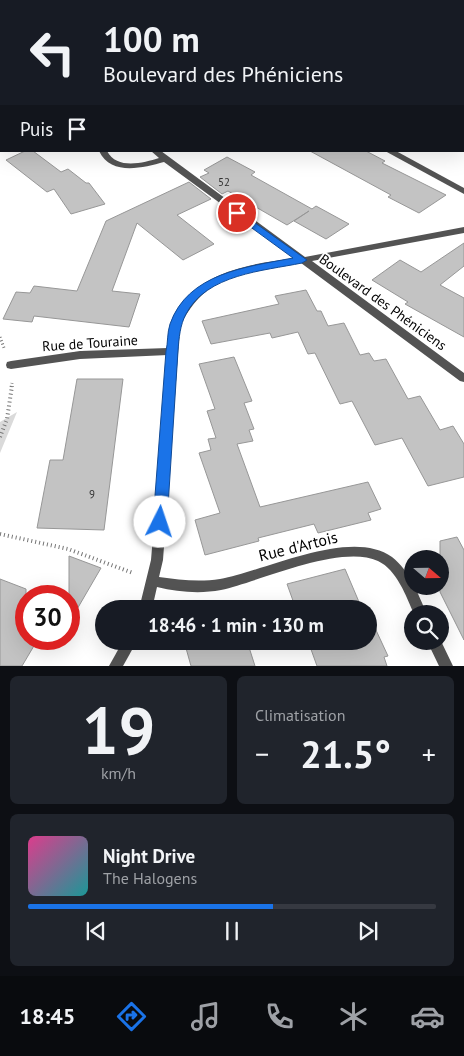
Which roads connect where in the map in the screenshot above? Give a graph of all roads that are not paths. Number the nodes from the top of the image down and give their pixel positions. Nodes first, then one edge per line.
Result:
1 (103, 152) edge
2 (156, 152) edge
3 (391, 152) edge
4 (165, 159) junction
5 (464, 191) edge
6 (464, 230) edge
7 (302, 260) junction
8 (172, 351) junction
9 (11, 365) road end
10 (464, 378) edge
11 (153, 582) junction
12 (148, 600) edge
13 (417, 605) edge
14 (125, 650) edge
15 (438, 650) edge
16 (116, 666) edge
17 (446, 666) edge

1 - 4 street
2 - 4 street, Boulevard des Phéniciens
3 - 5 street
4 - 7 street, Boulevard des Phéniciens
6 - 7 street
7 - 8 street
7 - 10 street, Boulevard des Phéniciens
8 - 9 street, Rue de Touraine
8 - 11 street
11 - 12 street
11 - 13 street, Rue d'Artois
14 - 16 street
15 - 17 street

